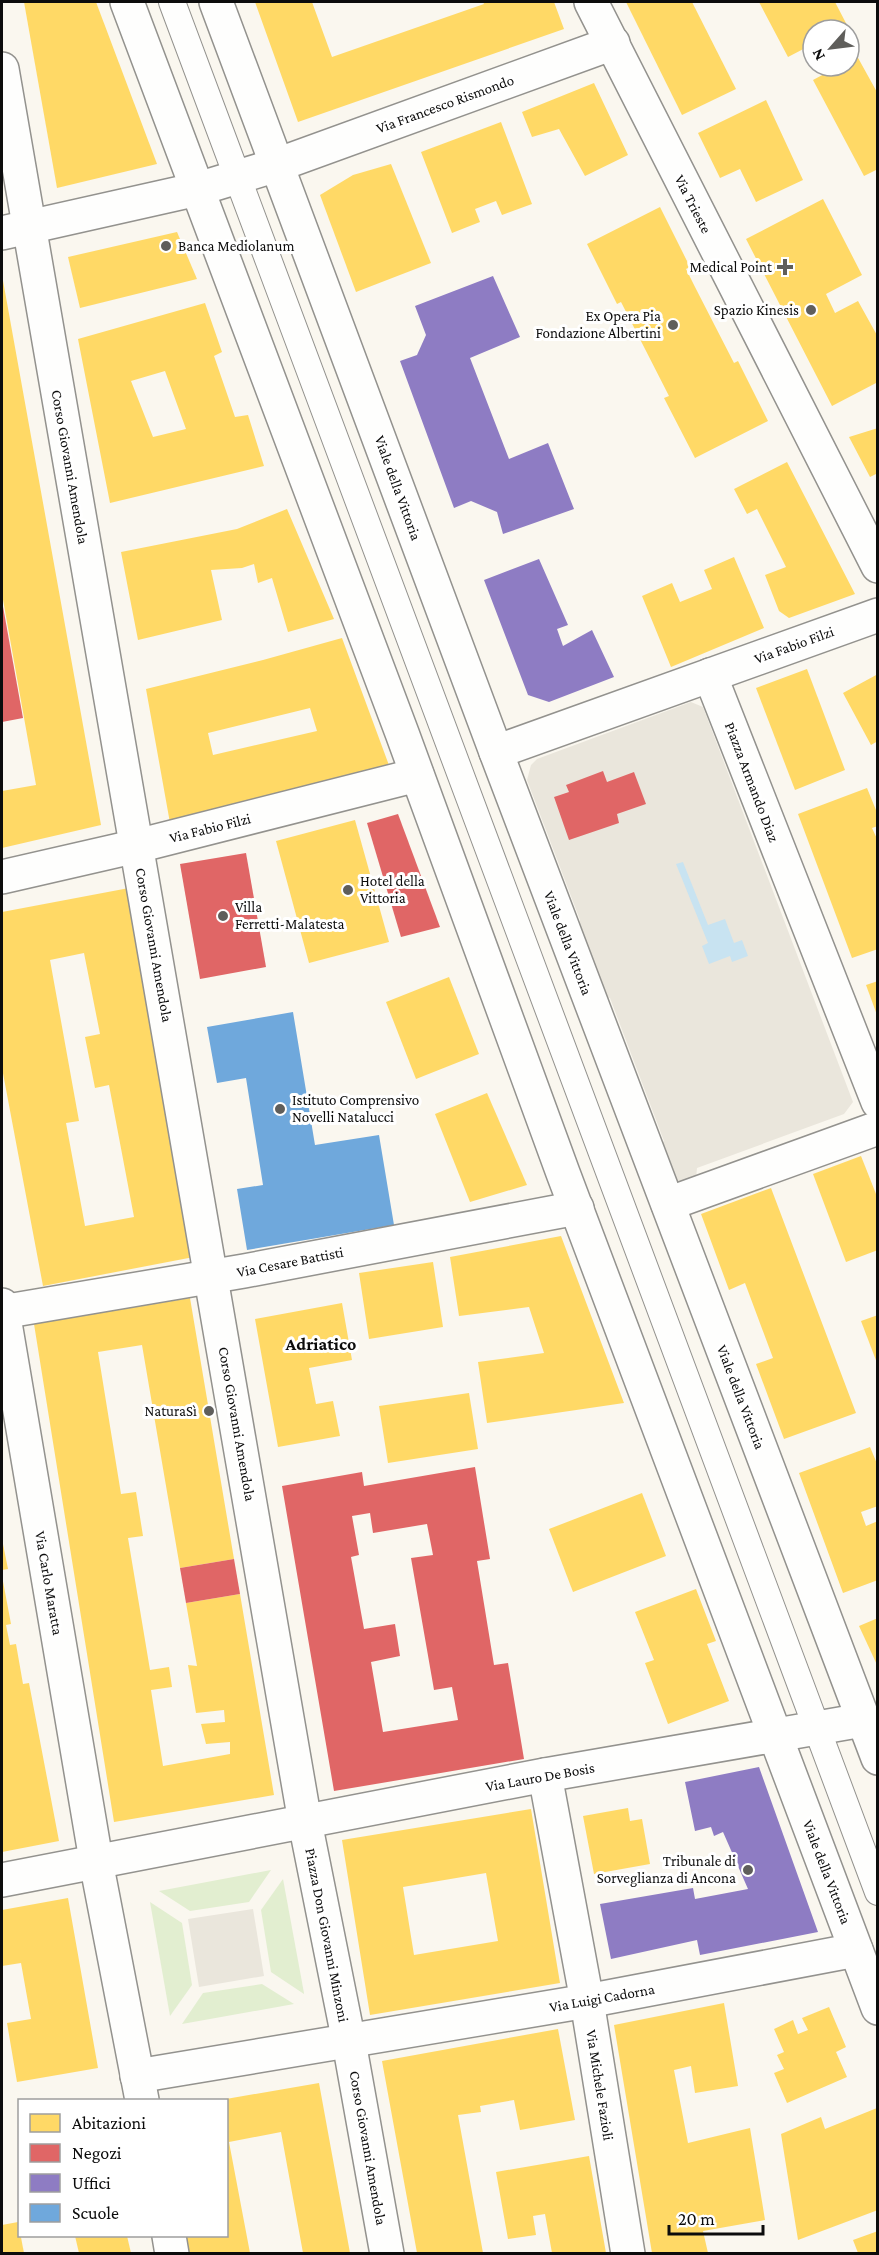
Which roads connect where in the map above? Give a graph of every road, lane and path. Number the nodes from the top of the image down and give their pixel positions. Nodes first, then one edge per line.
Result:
1 (126, 2) edge
2 (172, 2) edge
3 (216, 2) edge
4 (591, 2) edge
5 (613, 43) junction
6 (2, 69) edge
7 (277, 165) junction
8 (237, 176) junction
9 (198, 189) junction
10 (15, 230) edge
11 (878, 566) edge
12 (878, 615) edge
13 (710, 675) junction
14 (496, 752) junction
15 (417, 775) junction
16 (136, 846) junction
17 (2, 877) edge
18 (878, 1102) edge
19 (878, 1128) edge
20 (668, 1204) junction
21 (577, 1208) junction
22 (212, 1277) junction
23 (2, 1309) edge
24 (870, 1719) edge
25 (817, 1729) junction
26 (776, 1736) junction
27 (878, 1758) edge
28 (545, 1775) junction
29 (305, 1822) junction
30 (97, 1861) junction
31 (2, 1880) edge
32 (878, 1892) edge
33 (856, 1950) junction
34 (586, 2001) junction
35 (878, 2008) edge
36 (349, 2042) junction
37 (140, 2088) edge
38 (169, 2237) edge
39 (172, 2253) edge
40 (387, 2253) edge
41 (628, 2253) edge

1 - 9 street, Viale della Vittoria
2 - 8 street
3 - 7 street, Viale della Vittoria
4 - 5 street, Via Trieste
5 - 7 street, Via Francesco Rismondo
5 - 11 street, Via Trieste
6 - 10 street, Corso Giovanni Amendola
7 - 8 street
7 - 14 street, Viale della Vittoria
8 - 9 street
8 - 25 street
9 - 10 street
9 - 15 street, Viale della Vittoria
10 - 16 street, Corso Giovanni Amendola
12 - 13 street, Via Fabio Filzi
13 - 14 street
13 - 18 street, Piazza Armando Diaz
14 - 20 street, Viale della Vittoria
15 - 16 street, Via Fabio Filzi
15 - 21 street, Viale della Vittoria
16 - 17 street, Via Fabio Filzi
16 - 22 street, Corso Giovanni Amendola
19 - 20 street
20 - 24 street, Viale della Vittoria
21 - 22 street, Via Cesare Battisti
21 - 26 street, Viale della Vittoria
22 - 23 street, Via Cesare Battisti
22 - 29 street, Corso Giovanni Amendola
23 - 30 street, Via Carlo Maratta
24 - 25 street
24 - 27 street, Viale della Vittoria
25 - 26 street
25 - 32 street
26 - 28 street, Via Lauro De Bosis
26 - 33 street, Viale della Vittoria
28 - 29 street, Via Lauro De Bosis
28 - 34 street, Via Michele Fazioli
29 - 30 street
29 - 36 street, Piazza Don Giovanni Minzoni
30 - 31 street
30 - 37 street, Piazza Don Giovanni Minzoni
33 - 34 street, Via Luigi Cadorna
33 - 35 street, Viale della Vittoria
34 - 36 street, Via Luigi Cadorna
34 - 41 street, Via Michele Fazioli
36 - 37 street, Piazza Don Giovanni Minzoni
36 - 40 street, Corso Giovanni Amendola
38 - 39 street

